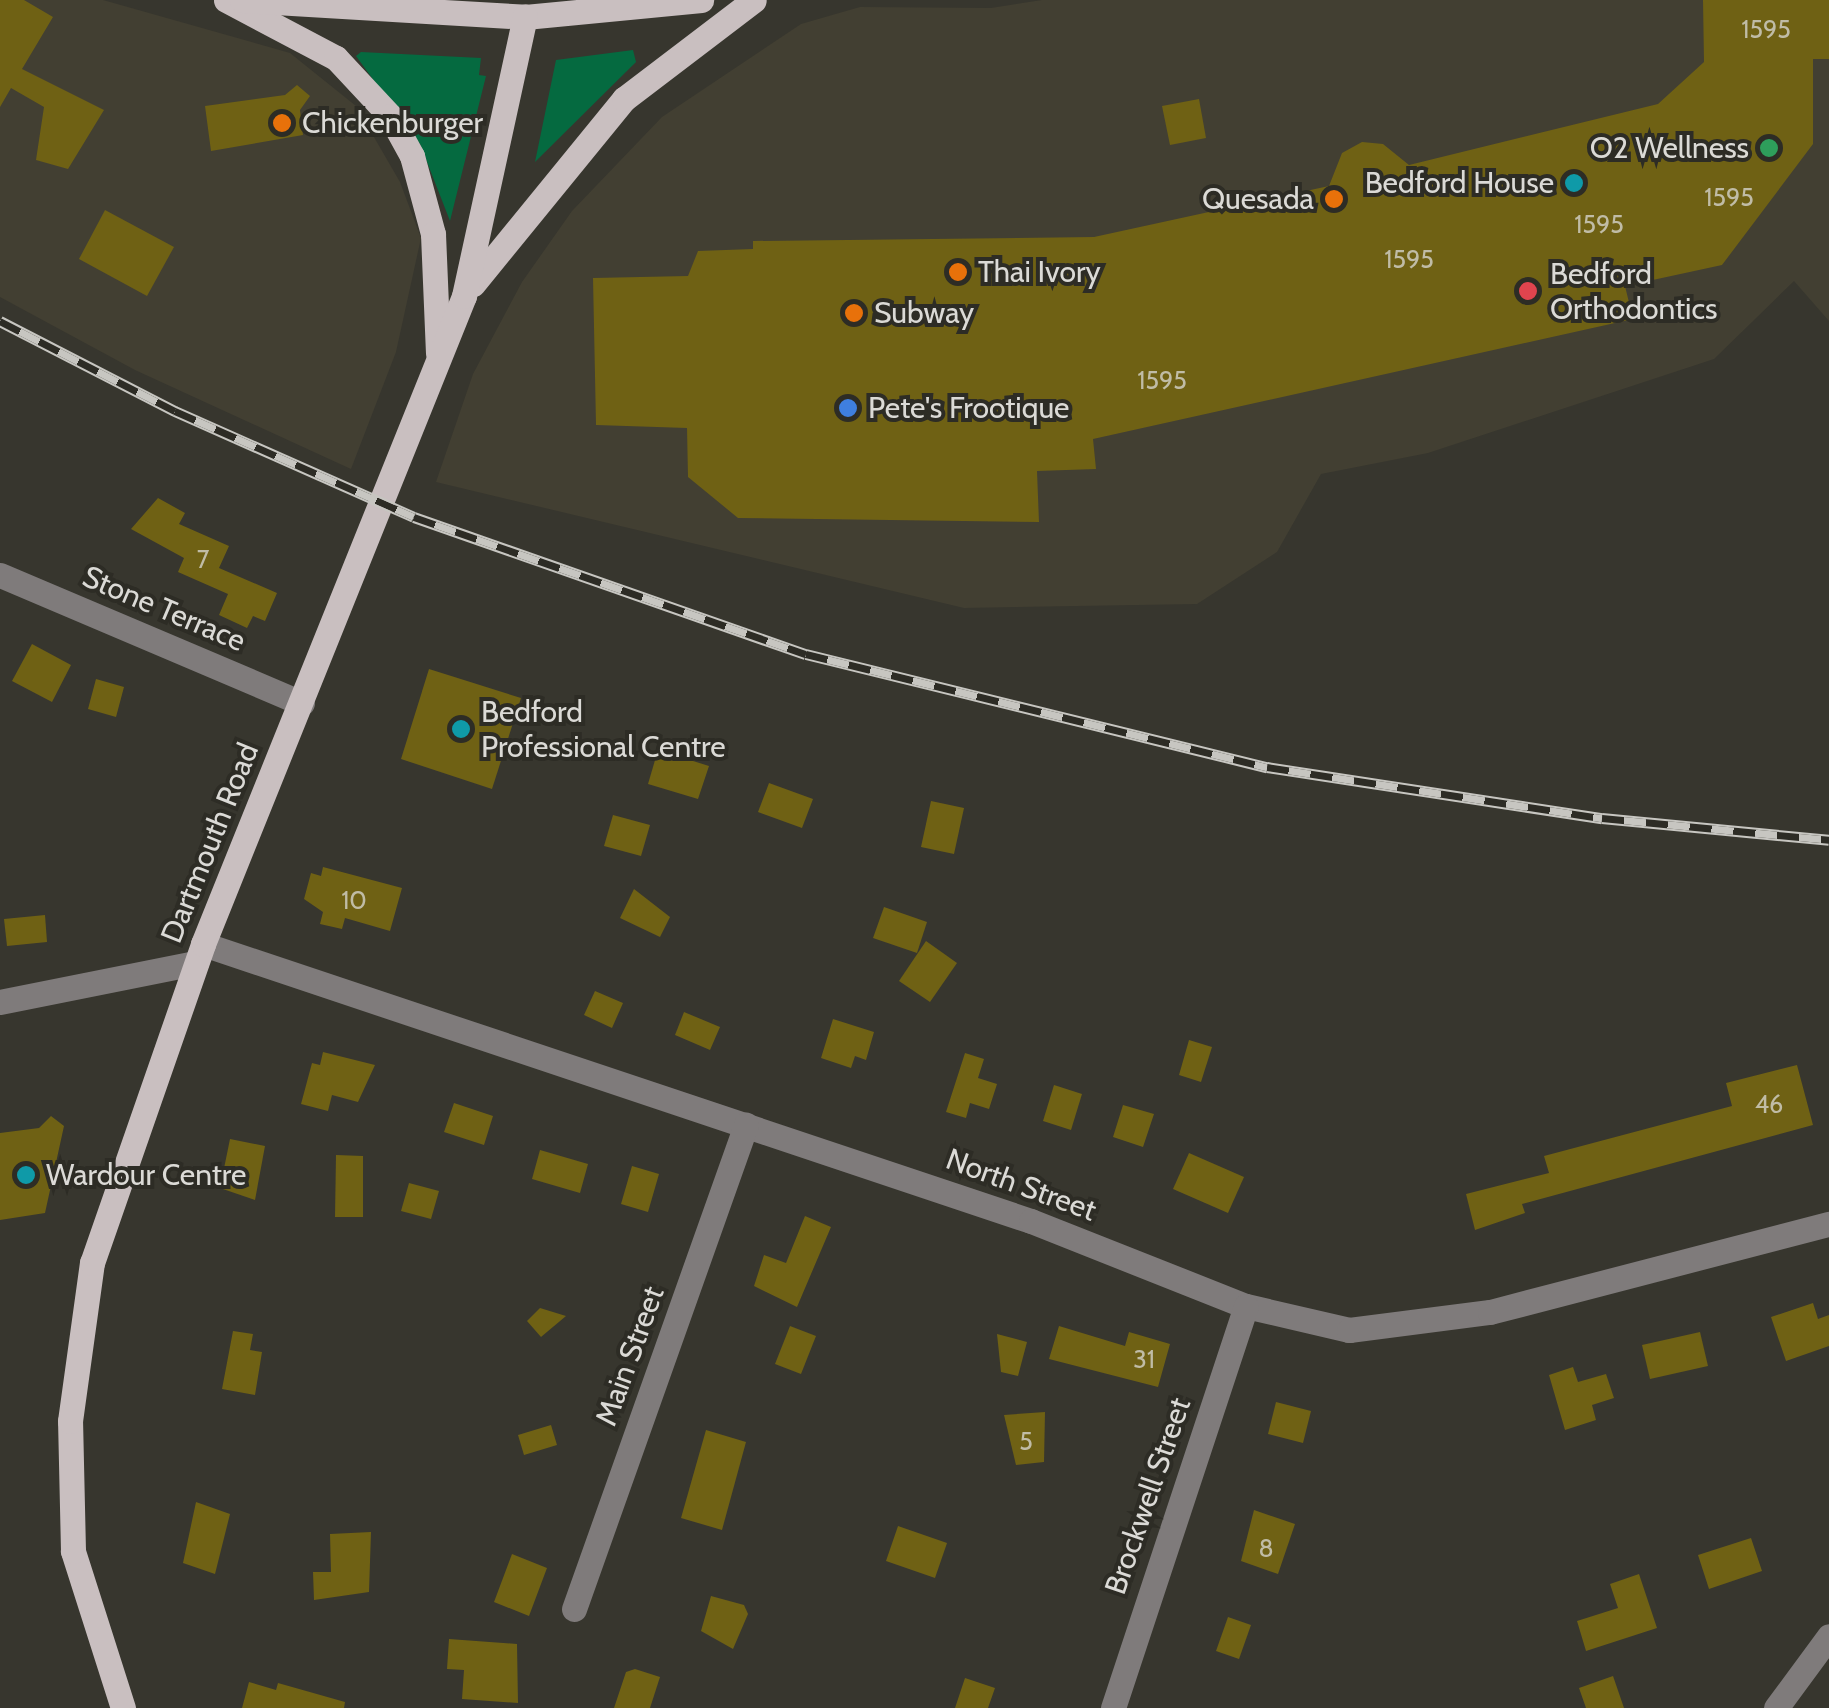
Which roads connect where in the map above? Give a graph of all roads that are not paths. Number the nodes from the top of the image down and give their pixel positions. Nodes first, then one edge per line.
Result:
1 (226, 0) edge
2 (240, 0) edge
3 (701, 0) edge
4 (754, 0) edge
5 (525, 17) junction
6 (464, 296) junction
7 (439, 367) junction
8 (0, 574) edge
9 (302, 704) junction
10 (200, 954) junction
11 (0, 1002) edge
12 (746, 1125) junction
13 (1829, 1224) edge
14 (1246, 1306) junction
15 (574, 1609) dead end
16 (1829, 1636) edge
17 (123, 1708) edge
18 (1113, 1708) edge
19 (1776, 1708) edge

1 - 7 main road
2 - 5 main road
3 - 5 main road
4 - 6 main road
5 - 6 main road, Dartmouth Road
6 - 7 main road, Dartmouth Road
7 - 9 main road, Dartmouth Road
8 - 9 street, Stone Terrace
9 - 10 main road, Dartmouth Road
10 - 11 street
10 - 12 street, North Street
10 - 17 main road, Dartmouth Road
12 - 14 street, North Street
12 - 15 street, Main Street
13 - 14 street, North Street
14 - 18 street, Brockwell Street
16 - 19 street

